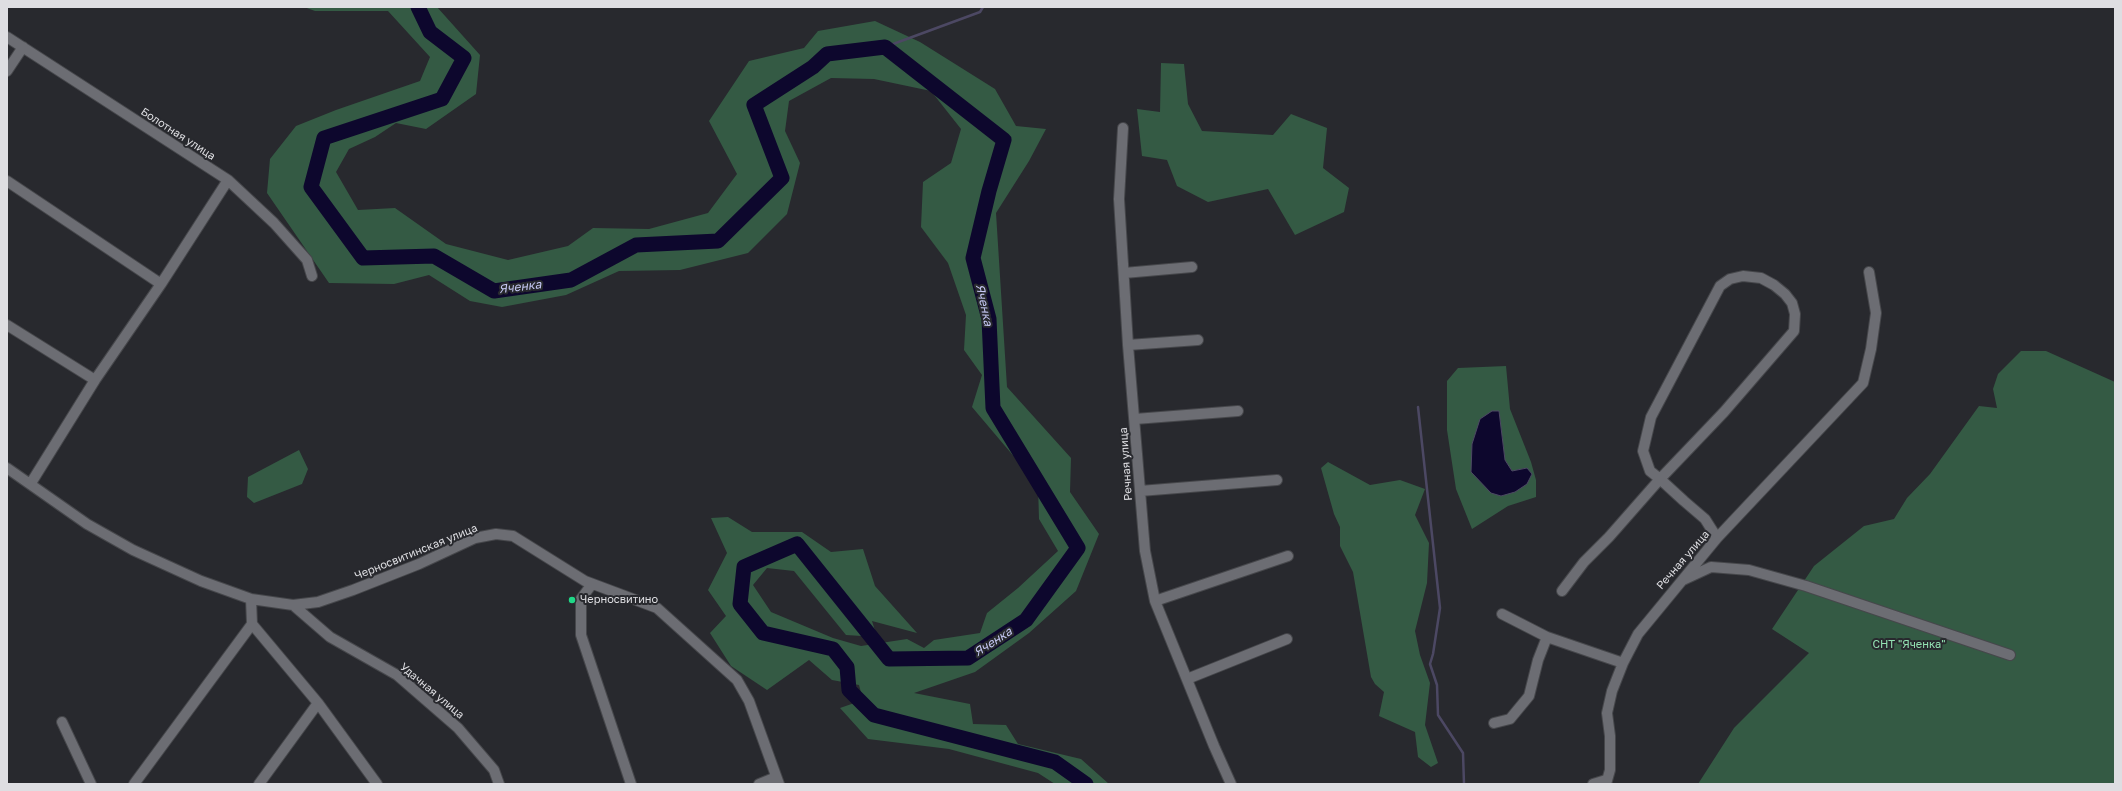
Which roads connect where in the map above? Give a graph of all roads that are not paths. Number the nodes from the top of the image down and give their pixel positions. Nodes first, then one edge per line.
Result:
1 (7, 37) edge
2 (23, 47) junction
3 (7, 71) edge
4 (1122, 128) dead end
5 (228, 180) junction
6 (7, 181) edge
7 (1192, 267) dead end
8 (1869, 272) dead end
9 (1124, 273) junction
10 (312, 276) dead end
11 (161, 284) junction
12 (7, 325) edge
13 (1198, 340) dead end
14 (1128, 346) junction
15 (95, 380) junction
16 (1238, 411) dead end
17 (1135, 419) junction
18 (7, 468) edge
19 (1660, 479) junction
20 (1277, 480) dead end
21 (31, 483) junction
22 (1140, 491) junction
23 (1717, 538) junction
24 (1288, 556) dead end
25 (1679, 582) junction
26 (592, 584) junction
27 (1562, 591) dead end
28 (251, 599) junction
29 (1155, 601) junction
30 (293, 605) junction
31 (1502, 614) dead end
32 (252, 624) junction
33 (1547, 637) junction
34 (1288, 639) dead end
35 (2010, 656) dead end
36 (1623, 663) junction
37 (1187, 679) junction
38 (318, 703) junction
39 (62, 722) dead end
40 (1494, 723) dead end
41 (778, 780) edge
42 (1606, 782) edge
43 (91, 784) edge
44 (134, 784) edge
45 (259, 784) edge
46 (377, 784) edge
47 (499, 784) edge
48 (631, 784) edge
49 (759, 784) edge
50 (1231, 784) edge
51 (1593, 784) edge

1 - 2 street, Болотная улица
2 - 3 street
2 - 5 street, Болотная улица
4 - 9 street, Речная улица
5 - 10 street, Болотная улица
5 - 11 street
6 - 11 street
7 - 9 street
8 - 23 street, Речная улица
9 - 14 street, Речная улица
11 - 15 street
12 - 15 street
13 - 14 street
14 - 17 street, Речная улица
15 - 21 street
16 - 17 street
17 - 22 street, Речная улица
18 - 21 street, Черносвитинская улица
19 - 19 street
19 - 23 street
19 - 27 street
20 - 22 street
21 - 28 street, Черносвитинская улица
22 - 29 street, Речная улица
23 - 25 street, Речная улица
24 - 29 street
25 - 35 street
25 - 36 street, Речная улица
26 - 30 street, Черносвитинская улица
26 - 41 street, Черносвитинская улица
26 - 48 street
28 - 30 street, Черносвитинская улица
28 - 32 street
29 - 37 street, Речная улица
30 - 47 street, Удачная улица
31 - 33 street
32 - 38 street
32 - 44 street
33 - 36 street
33 - 40 street
34 - 37 street
36 - 42 street, Речная улица
37 - 50 street, Речная улица
38 - 45 street
38 - 46 street
39 - 43 street
41 - 49 street
42 - 51 street, Речная улица

